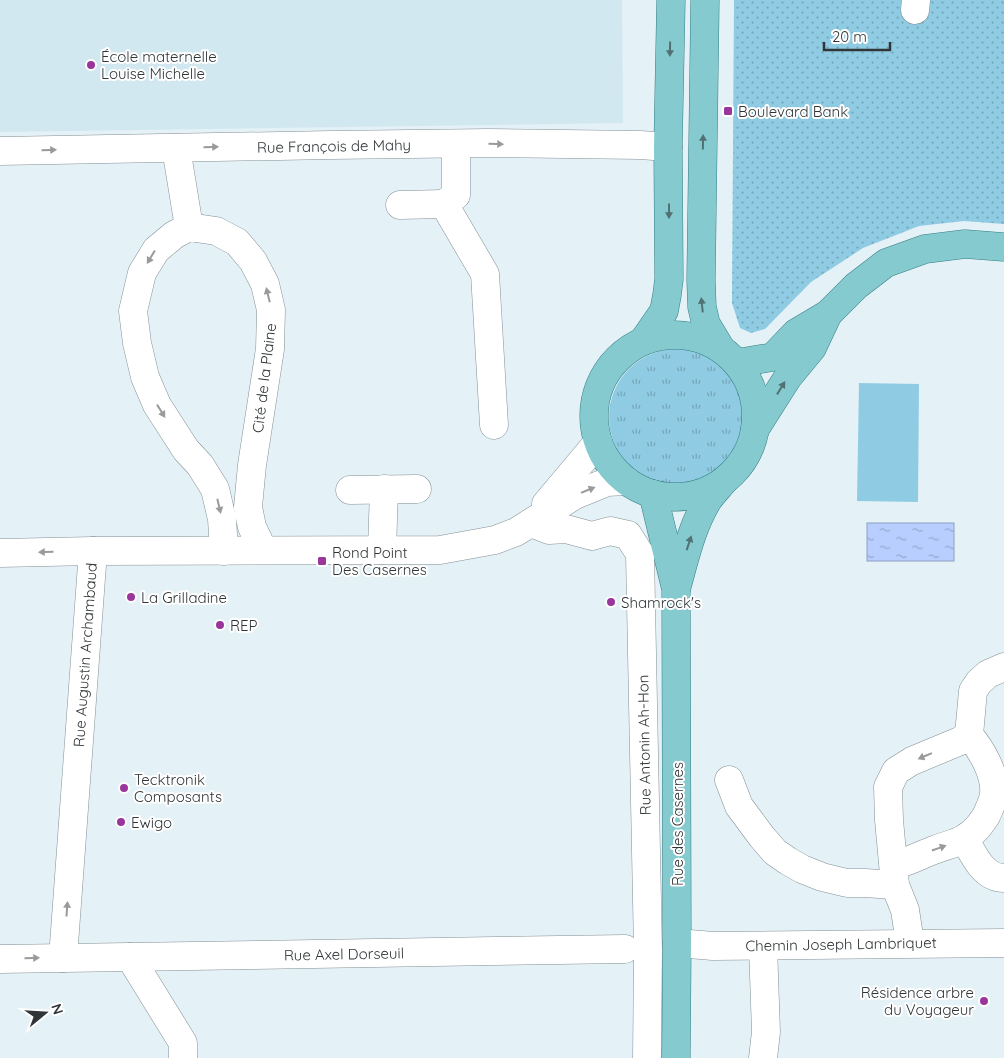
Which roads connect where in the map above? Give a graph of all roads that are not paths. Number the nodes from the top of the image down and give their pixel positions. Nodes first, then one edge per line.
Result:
1 (671, 0) edge
2 (704, 0) edge
3 (456, 144) junction
4 (668, 147) junction
5 (176, 148) junction
6 (0, 151) edge
7 (444, 204) junction
8 (400, 205) dead end
9 (189, 227) junction
10 (1004, 248) edge
11 (828, 314) junction
12 (644, 340) junction
13 (729, 356) junction
14 (494, 425) dead end
15 (755, 429) junction
16 (598, 442) junction
17 (200, 465) junction
18 (252, 465) junction
19 (626, 481) junction
20 (723, 482) junction
21 (384, 489) junction
22 (416, 489) dead end
23 (350, 490) dead end
24 (653, 494) junction
25 (531, 523) junction
26 (263, 550) junction
27 (382, 550) junction
28 (93, 551) junction
29 (224, 551) junction
30 (0, 552) edge
31 (676, 590) junction
32 (1004, 667) edge
33 (969, 735) junction
34 (729, 780) dead end
35 (964, 839) junction
36 (894, 875) junction
37 (1004, 878) edge
38 (677, 943) junction
39 (1004, 943) edge
40 (910, 944) junction
41 (763, 946) junction
42 (625, 950) dead end
43 (130, 957) junction
44 (63, 958) junction
45 (0, 959) edge
46 (183, 1058) edge
47 (647, 1058) edge
48 (676, 1058) edge
49 (763, 1058) edge

1 -> 4 main road
13 -> 2 main road
3 -> 4 street, Rue François de Mahy
5 -> 3 street, Rue François de Mahy
3 - 7 street
4 -> 12 main road
6 -> 5 street, Rue François de Mahy
5 - 9 street
7 - 8 street
7 - 14 street
9 -> 17 street
18 -> 9 street, Cité de la Plaine
10 - 11 main road
11 - 13 main road
15 -> 11 main road
12 - 13 main road
12 - 16 main road
13 - 15 main road
15 - 20 main road
16 - 19 main road
16 - 25 street, Rue Augustin Archambaud
17 - 18 street
17 -> 29 street
18 - 26 street, Cité de la Plaine
19 - 24 main road
25 -> 19 street, Rue Augustin Archambaud
20 - 24 main road
31 -> 20 main road
21 - 22 street
21 - 23 street
21 - 27 street
24 - 31 main road
25 - 27 street, Rue Augustin Archambaud
25 - 47 street, Rue Antonin Ah-Hon
26 - 27 street, Rue Augustin Archambaud
26 - 29 street, Rue Augustin Archambaud
28 - 29 street, Rue Augustin Archambaud
28 -> 30 street
44 -> 28 street, Rue Augustin Archambaud
31 - 38 main road, Rue des Casernes
32 - 33 street
33 - 35 street
33 -> 36 street
34 - 36 street
36 -> 35 street
35 - 37 street
36 - 40 street
38 - 41 street, Chemin Joseph Lambriquet
38 - 48 main road, Rue des Casernes
39 - 40 street, Chemin Joseph Lambriquet
40 - 41 street, Chemin Joseph Lambriquet
41 - 49 street
42 - 43 street, Rue Axel Dorseuil
43 - 44 street, Rue Axel Dorseuil
43 - 46 street
45 -> 44 street

